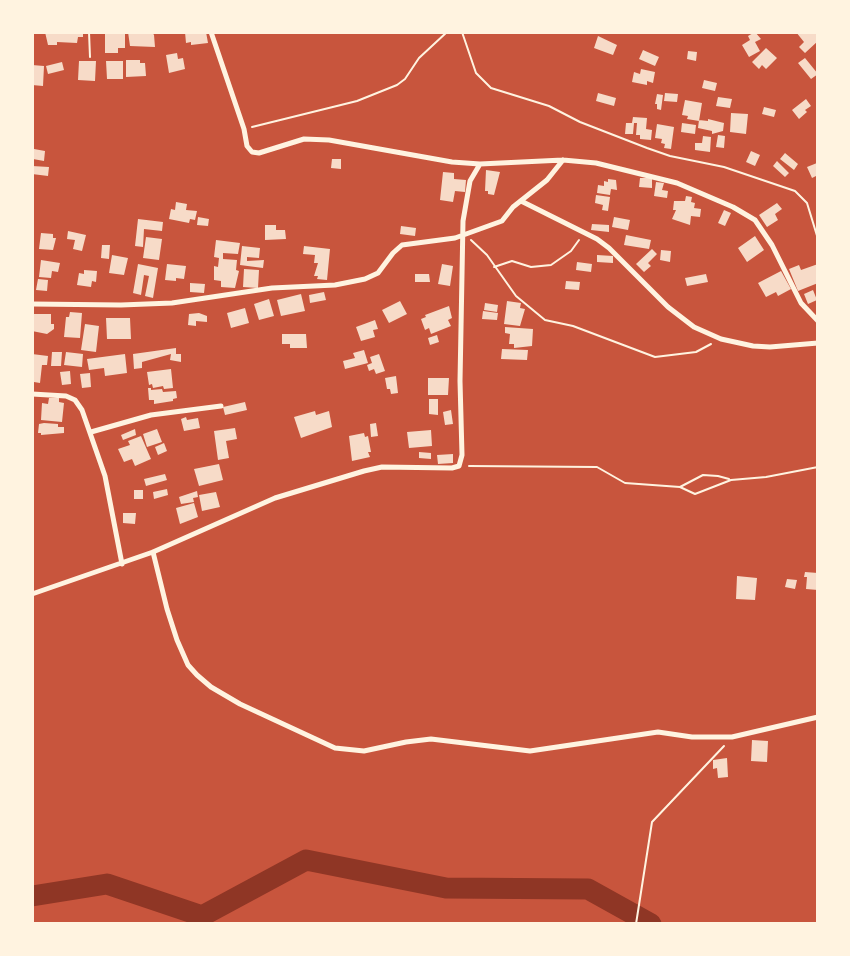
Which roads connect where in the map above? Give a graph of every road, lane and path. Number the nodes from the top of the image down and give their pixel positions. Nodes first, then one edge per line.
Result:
1 (89, 32) edge
2 (211, 32) edge
3 (448, 32) edge
4 (462, 32) edge
5 (90, 57) dead end
6 (244, 129) junction
7 (563, 160) junction
8 (480, 164) junction
9 (521, 200) junction
10 (583, 231) junction
11 (465, 235) junction
12 (818, 239) edge
13 (494, 267) junction
14 (32, 304) edge
15 (818, 322) edge
16 (721, 339) junction
17 (818, 343) edge
18 (32, 394) edge
19 (221, 406) dead end
20 (91, 432) junction
21 (459, 466) junction
22 (818, 467) edge
23 (731, 480) junction
24 (680, 487) junction
25 (154, 552) junction
26 (122, 564) junction
27 (32, 594) edge
28 (818, 717) edge
29 (732, 737) junction
30 (636, 924) edge

1 - 5 path
2 - 6 street
3 - 6 path
4 - 12 path
6 - 8 street
7 - 8 street
7 - 9 street
7 - 15 street
8 - 11 street
9 - 10 street
9 - 11 street
10 - 13 path
10 - 16 street
11 - 13 path
11 - 14 street
11 - 21 street
13 - 16 path
16 - 17 street
18 - 20 street
19 - 20 street
20 - 26 street
21 - 24 path
21 - 25 street
22 - 23 path
23 - 24 path
23 - 24 path
25 - 26 street
25 - 29 street
26 - 27 street
28 - 29 street
29 - 30 path

